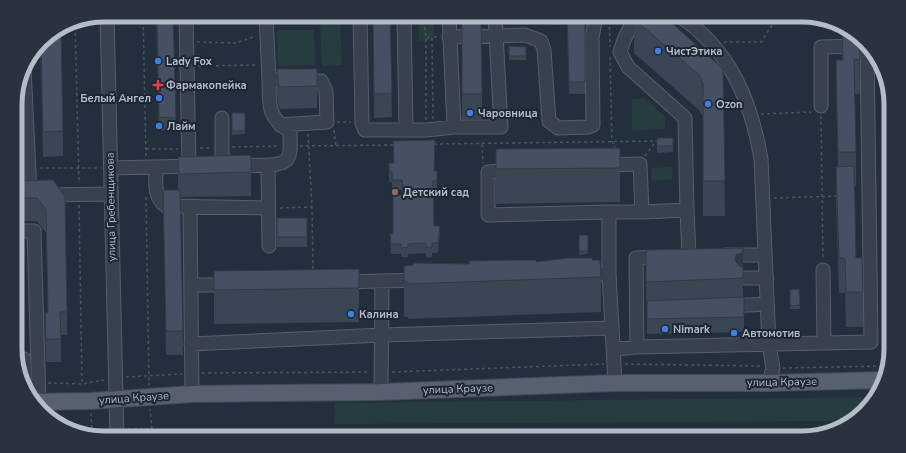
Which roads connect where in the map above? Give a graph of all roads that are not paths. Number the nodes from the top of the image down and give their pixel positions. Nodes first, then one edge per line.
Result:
1 (107, 22) edge
2 (186, 22) edge
3 (266, 22) edge
4 (360, 22) edge
5 (404, 22) edge
6 (449, 22) edge
7 (495, 22) edge
8 (595, 22) edge
9 (633, 22) edge
10 (686, 22) edge
11 (495, 35) junction
12 (449, 37) junction
13 (860, 46) edge
14 (868, 56) edge
15 (269, 80) junction
16 (25, 84) edge
17 (821, 109) road end
18 (222, 118) dead end
19 (280, 125) junction
20 (454, 127) junction
21 (406, 129) junction
22 (268, 165) junction
23 (189, 166) junction
24 (222, 166) junction
25 (594, 166) edge
26 (151, 167) junction
27 (110, 168) junction
28 (525, 170) edge
29 (110, 194) junction
30 (22, 195) edge
31 (30, 195) junction
32 (190, 208) junction
33 (268, 208) junction
34 (687, 210) junction
35 (609, 212) junction
36 (642, 212) junction
37 (22, 232) edge
38 (269, 246) dead end
39 (765, 255) junction
40 (690, 256) junction
41 (823, 270) road end
42 (609, 274) junction
43 (570, 275) edge
44 (743, 278) edge
45 (767, 278) junction
46 (437, 280) edge
47 (382, 282) junction
48 (328, 283) edge
49 (244, 284) edge
50 (191, 285) junction
51 (768, 304) junction
52 (714, 306) edge
53 (612, 328) junction
54 (383, 335) junction
55 (824, 343) junction
56 (191, 344) junction
57 (769, 345) junction
58 (638, 347) junction
59 (614, 349) junction
60 (771, 376) junction
61 (878, 380) edge
62 (615, 383) junction
63 (381, 392) junction
64 (192, 394) junction
65 (37, 395) edge
66 (116, 398) junction
67 (42, 402) edge
68 (117, 431) edge

1 - 27 street, улица Гребенщикова
2 - 23 street
3 - 15 street
4 - 21 street
5 - 21 street
6 - 12 street
7 - 11 street
8 - 11 street
9 - 34 street
10 - 39 street
11 - 12 street
11 - 20 street
12 - 20 street
13 - 17 street
14 - 55 street
15 - 19 street
15 - 19 street
16 - 31 street
18 - 24 street
19 - 22 street
20 - 21 street
22 - 24 street
22 - 33 street
23 - 24 street
23 - 26 street
25 - 36 street
26 - 27 street
26 - 32 street
27 - 29 street, улица Гребенщикова
28 - 35 street
29 - 31 street
29 - 66 street, улица Гребенщикова
30 - 31 street
32 - 33 street
32 - 50 street
33 - 38 street
34 - 36 street
34 - 40 street
35 - 36 street
35 - 42 street
37 - 65 street
39 - 40 street
39 - 45 street
40 - 58 street
41 - 55 street
42 - 43 street
42 - 53 street
44 - 45 street
45 - 51 street
46 - 47 street
47 - 48 street
47 - 54 street
49 - 50 street
50 - 56 street
51 - 52 street
51 - 57 street
53 - 54 street
53 - 59 street
54 - 56 street
54 - 63 street
55 - 57 street
56 - 64 street
57 - 58 street
57 - 60 street
58 - 59 street
59 - 62 street
60 - 61 main road, улица Краузе
60 - 62 main road, улица Краузе
62 - 63 main road, улица Краузе
63 - 64 main road, улица Краузе
64 - 66 main road, улица Краузе
66 - 67 main road, улица Краузе
66 - 68 street, улица Гребенщикова

